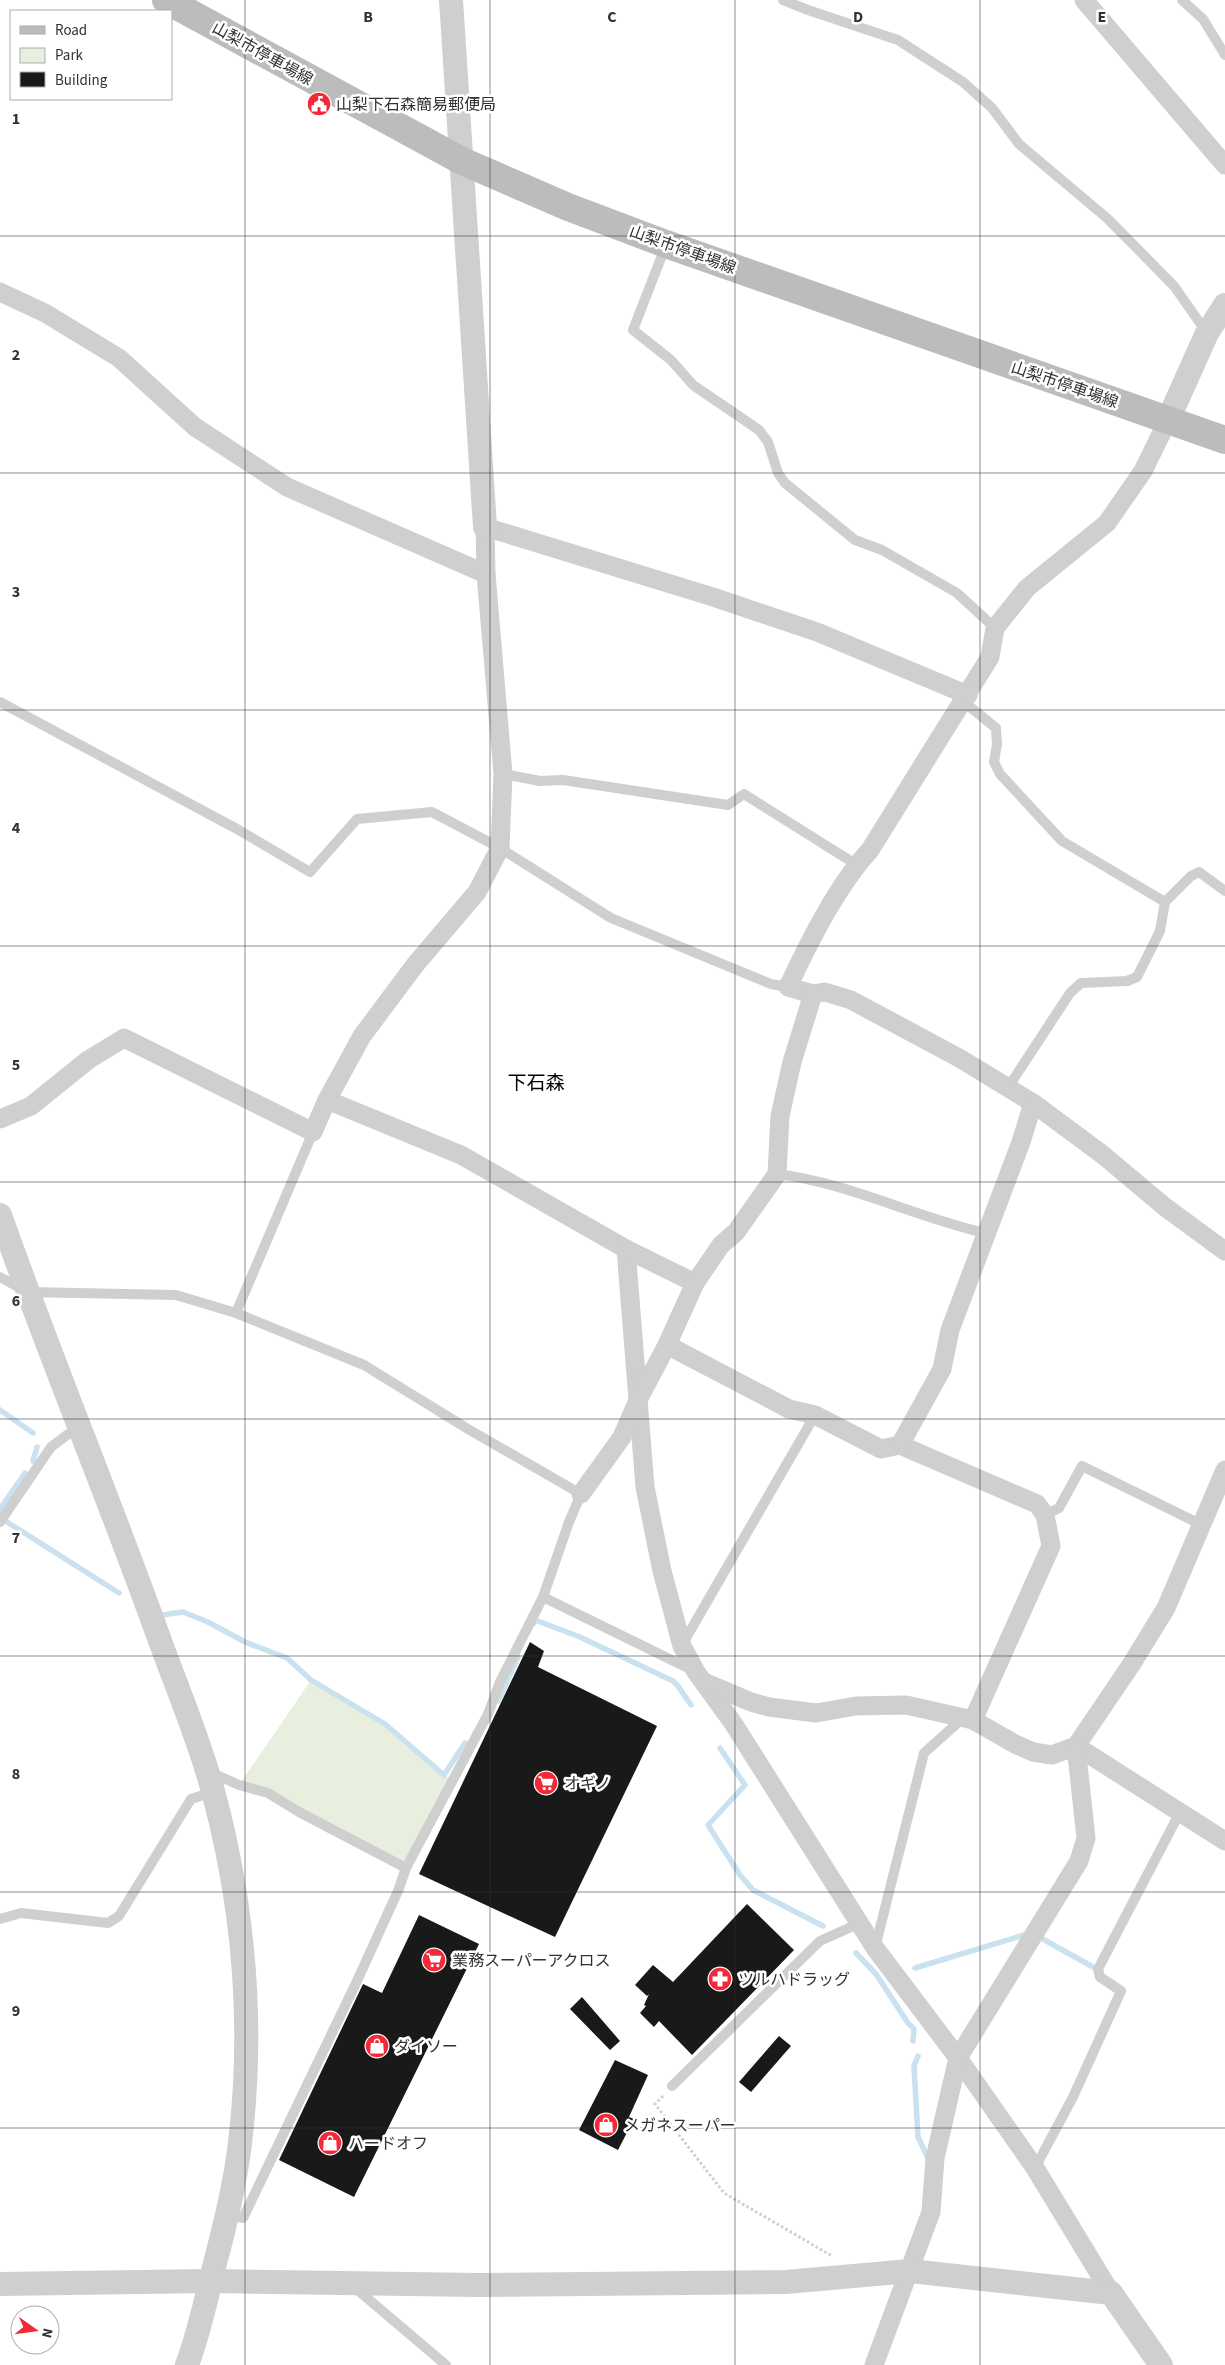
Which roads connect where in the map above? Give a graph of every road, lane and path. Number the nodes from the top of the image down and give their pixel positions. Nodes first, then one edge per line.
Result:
1 (166, 0) edge
2 (452, 0) edge
3 (783, 0) edge
4 (1084, 0) edge
5 (1182, 0) edge
6 (1225, 55) edge
7 (462, 161) junction
8 (1225, 165) edge
9 (666, 244) junction
10 (0, 292) edge
11 (1225, 305) edge
12 (1207, 333) junction
13 (1168, 420) junction
14 (1225, 440) edge
15 (485, 527) junction
16 (486, 574) junction
17 (995, 628) junction
18 (966, 699) junction
19 (0, 702) edge
20 (503, 774) junction
21 (500, 848) junction
22 (856, 865) junction
23 (1225, 891) edge
24 (1165, 902) junction
25 (788, 987) junction
26 (813, 994) junction
27 (1009, 1086) junction
28 (327, 1100) junction
29 (1034, 1103) junction
30 (0, 1119) edge
31 (313, 1132) junction
32 (777, 1174) junction
33 (0, 1215) edge
34 (985, 1233) junction
35 (626, 1249) junction
36 (1225, 1251) edge
37 (0, 1277) edge
38 (695, 1282) junction
39 (27, 1292) junction
40 (236, 1313) junction
41 (667, 1345) junction
42 (639, 1398) junction
43 (815, 1416) junction
44 (80, 1425) junction
45 (900, 1445) junction
46 (1225, 1470) edge
47 (581, 1494) junction
48 (1045, 1515) junction
49 (0, 1522) edge
50 (1202, 1524) junction
51 (543, 1597) junction
52 (682, 1646) junction
53 (700, 1677) junction
54 (968, 1719) junction
55 (1076, 1746) junction
56 (210, 1782) junction
57 (1180, 1812) junction
58 (1225, 1841) edge
59 (406, 1868) junction
60 (0, 1919) edge
61 (860, 1923) junction
62 (875, 1948) junction
63 (958, 2058) junction
64 (672, 2086) joint
65 (1035, 2168) junction
66 (227, 2215) junction
67 (834, 2257) dead end
68 (910, 2271) junction
69 (211, 2281) junction
70 (350, 2283) junction
71 (0, 2284) edge
72 (1111, 2293) junction
73 (187, 2365) edge
74 (446, 2365) edge
75 (874, 2365) edge
76 (1161, 2365) edge

1 - 7 main road, 山梨市停車場線
2 - 7 street
3 - 12 lane
4 - 8 street
5 - 6 lane
7 - 9 main road, 山梨市停車場線
7 - 15 street
9 - 13 main road, 山梨市停車場線
9 - 17 lane
10 - 16 street
11 - 12 street
12 - 13 street
13 - 14 main road, 山梨市停車場線
13 - 17 street
15 - 16 street
15 - 18 street
16 - 20 street
17 - 18 street
18 - 22 street
18 - 24 lane
19 - 21 lane
20 - 21 street
20 - 22 lane
21 - 25 lane
21 - 28 street
22 - 25 street
23 - 24 lane
24 - 27 lane
25 - 26 street
26 - 27 street
26 - 32 street
27 - 29 street
28 - 31 street
28 - 35 street
29 - 34 street
29 - 36 street
30 - 31 street
31 - 40 lane
32 - 34 lane
32 - 38 street
33 - 39 street
34 - 45 street
35 - 38 street
35 - 42 street
37 - 39 lane
38 - 41 street
39 - 40 lane
39 - 44 street
40 - 47 lane
41 - 42 street
41 - 43 street
42 - 47 street
42 - 52 street
43 - 45 street
43 - 52 lane
44 - 49 lane
44 - 56 street
45 - 48 street
46 - 50 street
47 - 51 lane
48 - 50 lane
48 - 54 street
50 - 55 street
51 - 53 lane
51 - 59 lane
52 - 53 street
53 - 54 street
53 - 61 street
54 - 55 street
54 - 62 lane
55 - 57 street
55 - 63 street
56 - 59 lane
56 - 60 lane
56 - 66 street
57 - 58 street
57 - 65 lane
59 - 66 lane
61 - 62 street
61 - 64 lane
62 - 63 street
63 - 65 street
63 - 68 street
64 - 67 path
65 - 72 street
66 - 69 street
68 - 70 street
68 - 72 street
68 - 75 street
69 - 70 street
69 - 71 street
69 - 73 street
70 - 74 lane
72 - 76 street

